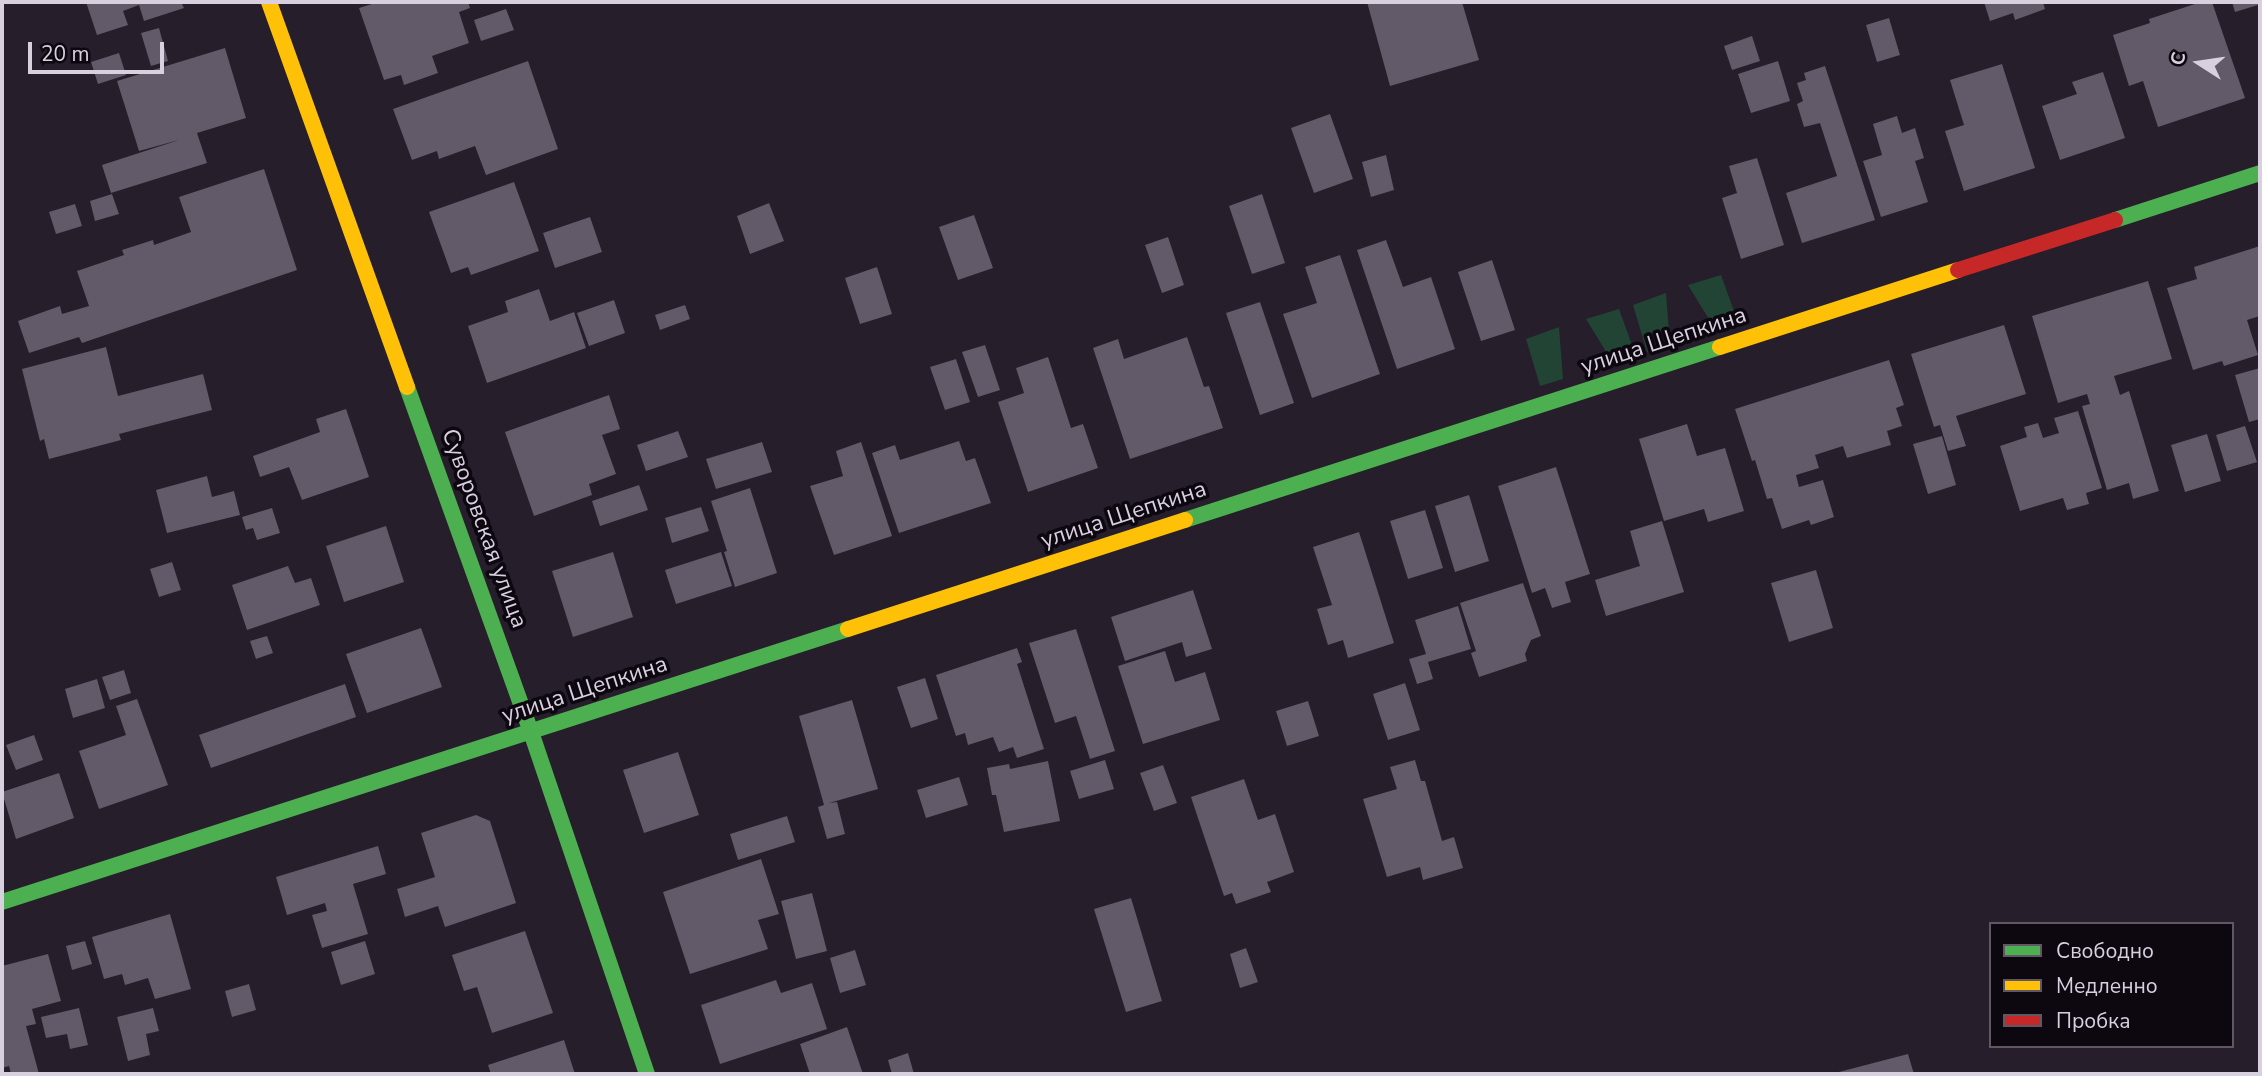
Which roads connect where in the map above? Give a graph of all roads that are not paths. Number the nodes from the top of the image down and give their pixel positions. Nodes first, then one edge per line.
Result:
1 (270, 2) edge
2 (2260, 173) edge
3 (531, 732) junction
4 (2, 902) edge
5 (647, 1074) edge

1 - 3 street, Суворовская улица
2 - 3 street, улица Щепкина
3 - 4 street, улица Щепкина
3 - 5 street, Суворовская улица

